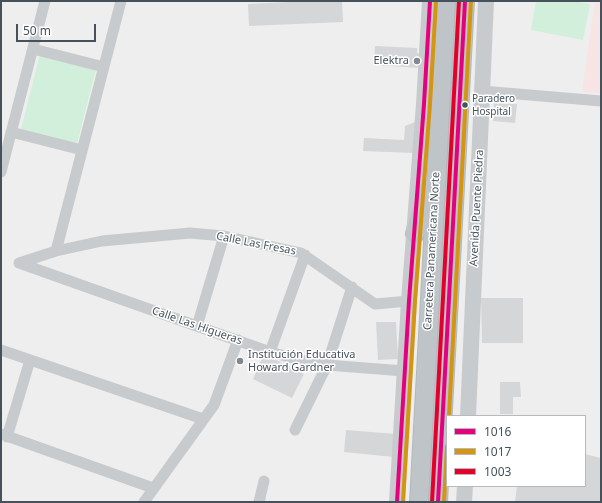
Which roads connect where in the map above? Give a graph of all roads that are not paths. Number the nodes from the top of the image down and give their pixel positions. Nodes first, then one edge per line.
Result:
1 (45, 1) edge
2 (121, 1) edge
3 (430, 1) edge
4 (446, 1) edge
5 (465, 1) edge
6 (486, 1) edge
7 (33, 49) junction
8 (104, 67) junction
9 (482, 91) junction
10 (601, 101) edge
11 (11, 132) junction
12 (438, 144) junction
13 (82, 150) junction
14 (1, 172) edge
15 (415, 234) junction
16 (224, 236) junction
17 (56, 251) junction
18 (306, 255) junction
19 (19, 263) joint
20 (352, 287) junction
21 (409, 301) junction
22 (197, 326) junction
23 (238, 340) junction
24 (1, 350) edge
25 (270, 352) junction
26 (30, 360) junction
27 (327, 365) junction
28 (404, 371) junction
29 (468, 415) edge
30 (203, 419) junction
31 (296, 430) dead end
32 (4, 436) edge
33 (264, 481) dead end
34 (465, 487) edge
35 (153, 488) junction
36 (144, 502) edge
37 (260, 502) edge
38 (397, 502) edge
39 (419, 502) edge
40 (438, 502) edge
41 (464, 502) edge

1 - 7 street
2 - 8 street
3 - 15 main road
4 - 12 highway, Carretera Panamericana Norte
5 - 40 highway, Carretera Panamericana Norte
6 - 9 main road, Avenida Puente Piedra
7 - 8 street
7 - 11 street
8 - 13 street
9 - 10 street
9 - 29 main road, Avenida Puente Piedra
11 - 13 street
11 - 14 street
12 - 15 highway
12 - 39 highway, Carretera Panamericana Norte
13 - 17 street
15 - 21 main road
16 - 17 street, Calle Las Fresas
16 - 18 street, Calle Las Fresas
16 - 22 street
17 - 19 street, Calle Las Fresas
18 - 20 street, Calle Las Fresas
18 - 25 street
19 - 22 street, Calle Las Higueras
20 - 21 street, Calle Las Fresas
20 - 27 street
21 - 28 main road
22 - 23 street, Calle Las Higueras
23 - 25 street, Calle Las Higueras
23 - 30 street
24 - 26 street
25 - 27 street, Calle Las Higueras
26 - 30 street
26 - 32 street
27 - 28 street, Calle Las Higueras
27 - 31 street
28 - 38 main road
30 - 35 street
32 - 35 street
33 - 37 street
34 - 41 main road
35 - 36 street

